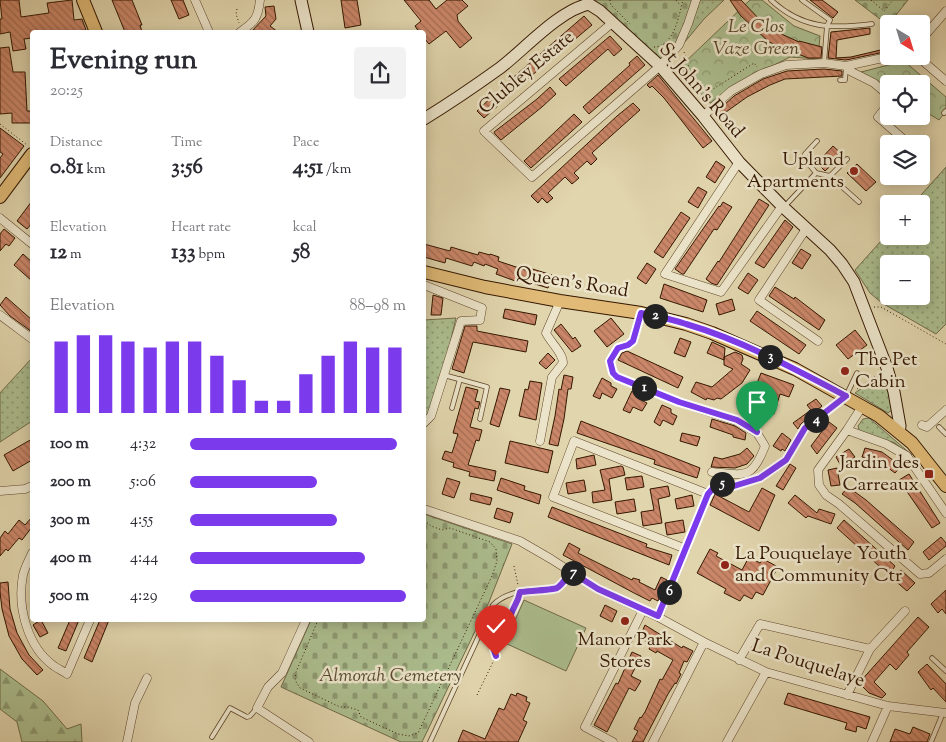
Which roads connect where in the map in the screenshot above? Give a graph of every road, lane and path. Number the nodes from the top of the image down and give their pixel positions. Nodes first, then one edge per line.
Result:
1 (82, 0) edge
2 (195, 0) edge
3 (260, 0) edge
4 (301, 0) edge
5 (610, 0) edge
6 (676, 0) edge
7 (683, 0) edge
8 (696, 0) edge
9 (771, 0) edge
10 (802, 0) edge
11 (871, 0) edge
12 (893, 0) edge
13 (588, 2) edge
14 (681, 6) junction
15 (237, 9) dead end
16 (946, 11) edge
17 (612, 23) junction
18 (872, 24) dead end
19 (631, 26) dead end
20 (827, 26) junction
21 (95, 30) edge
22 (208, 30) edge
23 (244, 30) edge
24 (245, 30) edge
25 (308, 30) edge
26 (930, 30) edge
27 (679, 45) junction
28 (652, 46) dead end
29 (880, 59) edge
30 (824, 63) junction
31 (927, 65) edge
32 (660, 66) junction
33 (846, 66) junction
34 (761, 74) junction
35 (840, 80) dead end
36 (946, 81) edge
37 (880, 88) edge
38 (702, 116) junction
39 (426, 118) edge
40 (0, 124) edge
41 (887, 125) edge
42 (899, 135) edge
43 (817, 141) dead end
44 (30, 147) edge
45 (30, 157) edge
46 (847, 159) dead end
47 (739, 162) junction
48 (816, 173) junction
49 (830, 176) junction
50 (1, 193) edge
51 (859, 202) dead end
52 (782, 207) junction
53 (0, 218) edge
54 (806, 229) junction
55 (30, 242) edge
56 (426, 272) edge
57 (426, 286) edge
58 (560, 301) junction
59 (863, 306) junction
60 (641, 313) junction
61 (0, 315) edge
62 (30, 338) edge
63 (818, 341) dead end
64 (946, 344) edge
65 (887, 368) junction
66 (857, 373) dead end
67 (444, 375) junction
68 (460, 379) junction
69 (846, 396) junction
70 (862, 405) junction
71 (452, 408) dead end
72 (946, 410) edge
73 (480, 419) dead end
74 (426, 421) edge
75 (922, 425) dead end
76 (939, 427) dead end
77 (847, 430) junction
78 (899, 432) junction
79 (946, 434) edge
80 (540, 441) dead end
81 (712, 472) dead end
82 (946, 486) edge
83 (30, 487) edge
84 (0, 491) edge
85 (708, 494) junction
86 (426, 511) edge
87 (946, 513) edge
88 (426, 522) edge
89 (686, 549) junction
90 (30, 558) edge
91 (946, 559) edge
92 (514, 566) dead end
93 (571, 572) junction
94 (520, 592) junction
95 (644, 610) junction
96 (905, 611) dead end
97 (658, 616) junction
98 (89, 622) edge
99 (305, 622) edge
100 (317, 622) edge
101 (704, 642) junction
102 (870, 649) junction
103 (932, 658) dead end
104 (739, 660) junction
105 (946, 670) edge
106 (766, 672) junction
107 (147, 678) dead end
108 (847, 694) junction
109 (477, 695) dead end
110 (888, 706) junction
111 (257, 708) junction
112 (945, 711) edge
113 (212, 737) dead end
114 (127, 742) edge
115 (309, 742) edge
116 (430, 742) edge
117 (614, 742) edge
118 (653, 742) edge
119 (728, 742) edge
120 (872, 742) edge
121 (931, 742) edge

1 - 21 main road
2 - 22 street
3 - 24 street
4 - 25 main road
5 - 19 path
6 - 14 path
7 - 14 path
8 - 27 street
9 - 20 lane
10 - 20 lane
11 - 12 path
13 - 17 main road, St John's Road
13 - 39 main road, St John's Road
14 - 28 path
15 - 23 path
16 - 26 street
17 - 32 main road, St John's Road
17 - 32 street, Clubley Estate
18 - 20 lane
20 - 30 lane
27 - 32 street
27 - 34 path
29 - 33 street
30 - 33 street
30 - 34 street
31 - 36 street
32 - 38 main road, St John's Road
33 - 35 lane
33 - 37 street
34 - 38 street
38 - 47 main road, St John's Road
40 - 44 path
41 - 42 street
43 - 48 lane
45 - 50 main road
46 - 49 lane
47 - 52 main road, St John's Road
47 - 52 street
48 - 49 lane
48 - 52 lane
49 - 51 lane
52 - 54 main road, St John's Road
53 - 55 street
54 - 59 main road, St John's Road
54 - 63 street
56 - 58 main road, Queen's Road
57 - 67 street
58 - 60 main road, Queen's Road
58 - 80 street
59 - 64 path
59 - 65 main road, St John's Road
60 - 69 main road, Queen's Road
60 - 81 street
61 - 62 street
65 - 69 path
65 - 78 main road, St John's Road
66 - 69 lane
67 - 68 lane
67 - 74 street
68 - 71 lane
68 - 73 lane
69 - 70 main road, Queen's Road
69 - 85 street
70 - 77 street
70 - 78 main road, Queen's Road
72 - 75 street
76 - 79 lane
77 - 87 street
77 - 91 street
78 - 82 main road, Queen's Road
83 - 84 street
85 - 89 street
85 - 89 street
86 - 93 street, La Pouquelaye
88 - 100 path
89 - 97 street
90 - 98 street
92 - 94 path
93 - 94 lane
93 - 95 street, La Pouquelaye
94 - 109 path
94 - 116 lane
95 - 97 street, La Pouquelaye
95 - 117 street
96 - 102 street
97 - 101 street, La Pouquelaye
99 - 111 street
101 - 104 street, La Pouquelaye
101 - 118 street
102 - 104 street
102 - 108 street
103 - 105 lane
104 - 106 street, La Pouquelaye
106 - 108 street, La Pouquelaye
106 - 119 street
107 - 114 street
108 - 110 street, La Pouquelaye
110 - 112 street, La Pouquelaye
110 - 120 street
111 - 113 lane
111 - 115 street
112 - 121 lane

